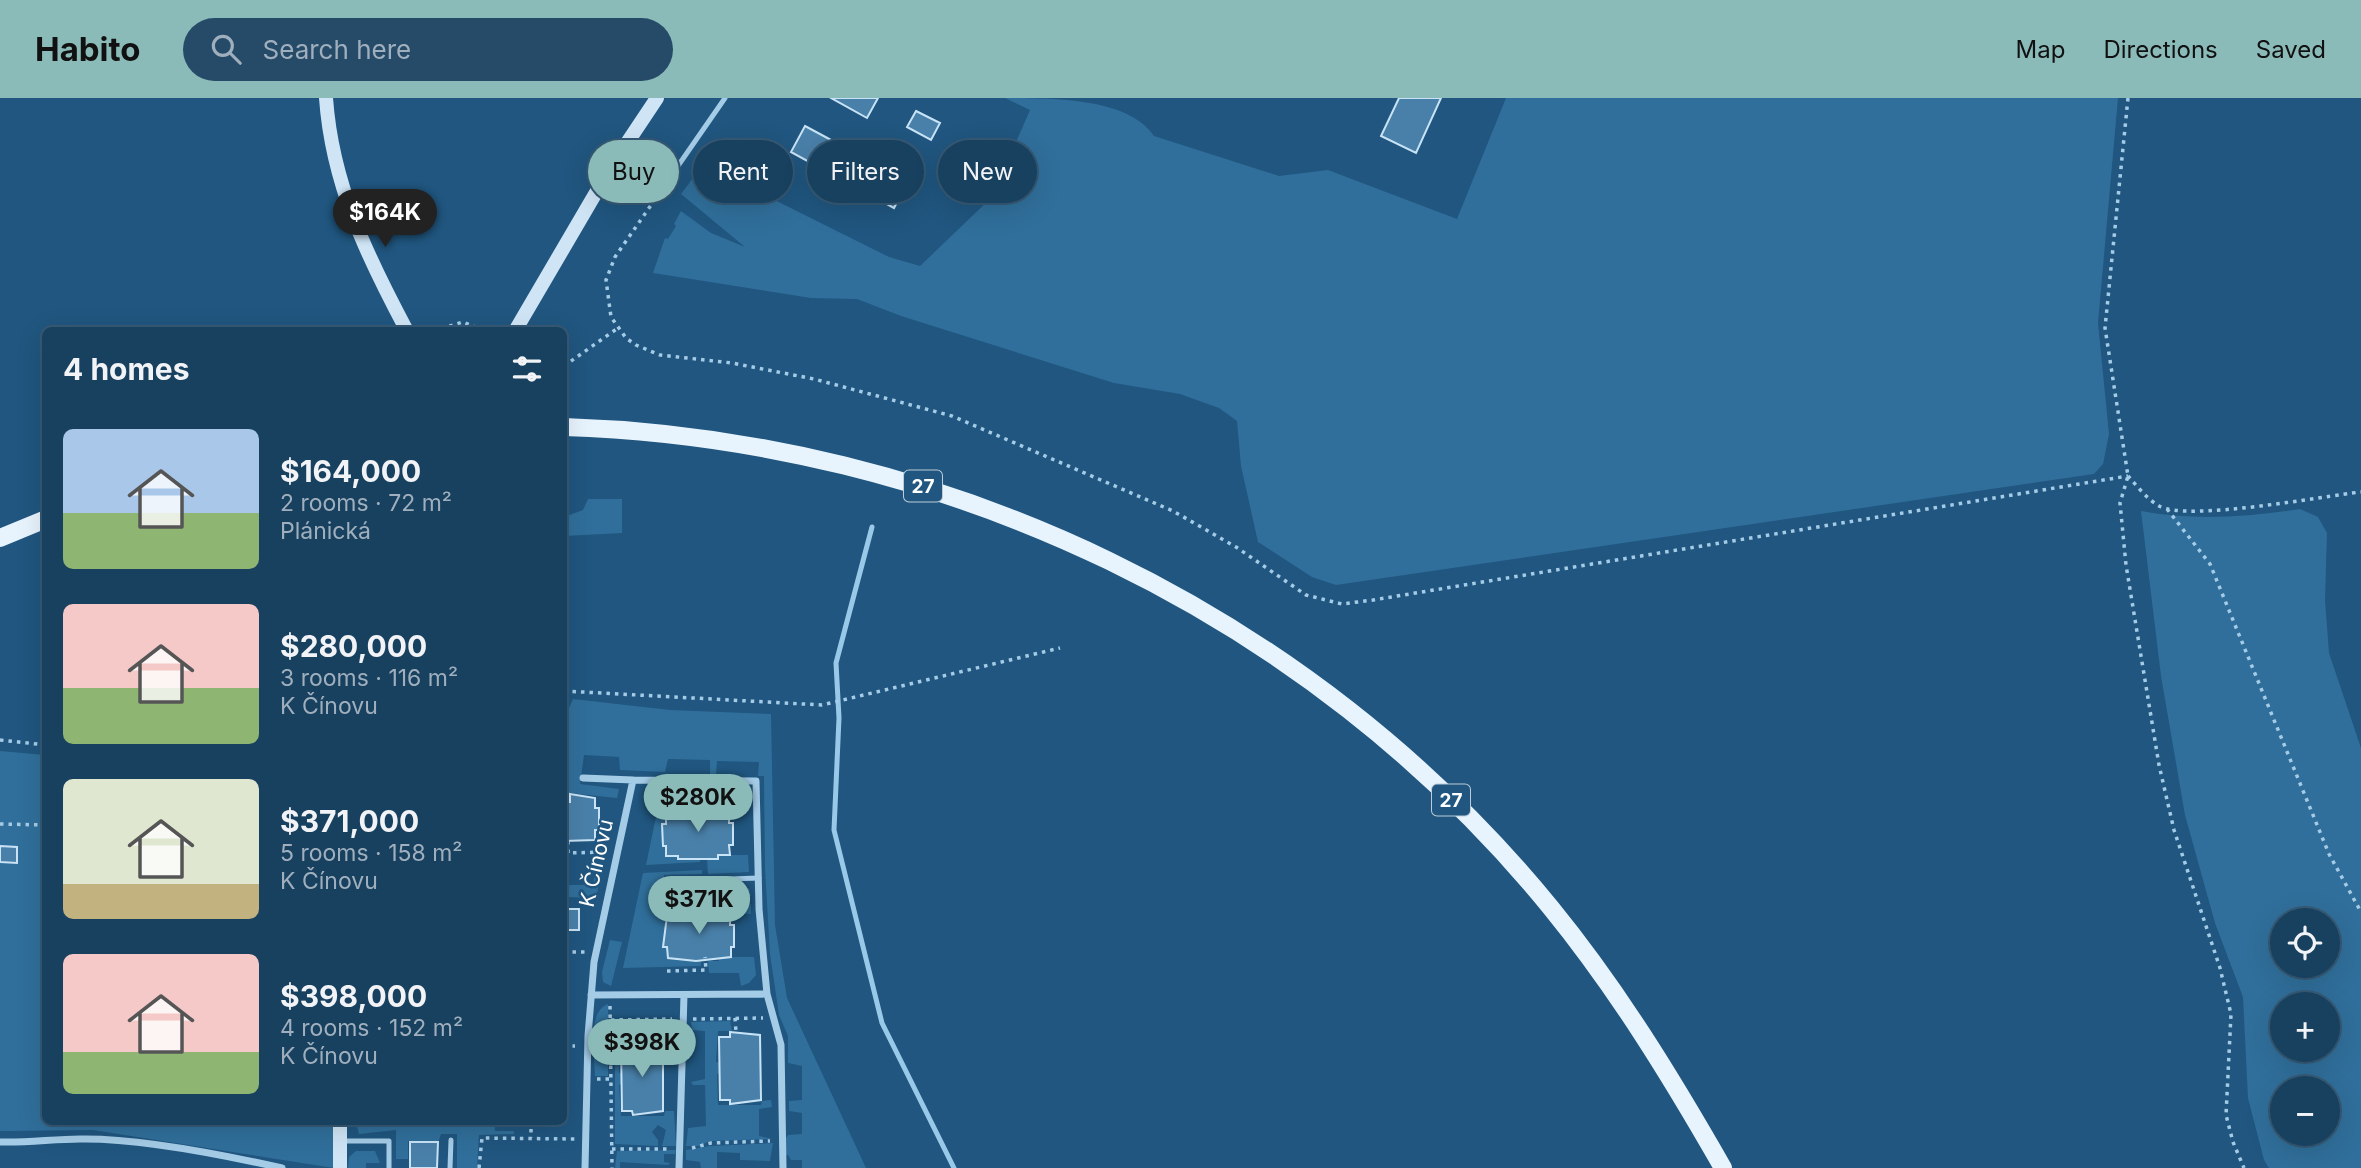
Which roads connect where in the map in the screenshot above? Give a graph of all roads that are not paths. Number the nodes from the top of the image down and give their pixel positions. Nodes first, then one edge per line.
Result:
1 (326, 98) edge
2 (657, 98) edge
3 (725, 98) edge
4 (679, 164) edge
5 (405, 327) edge
6 (517, 327) edge
7 (567, 427) edge
8 (42, 521) edge
9 (0, 538) edge
10 (583, 778) dead end
11 (633, 780) junction
12 (759, 878) junction
13 (668, 881) dead end
14 (767, 994) junction
15 (591, 995) junction
16 (684, 995) junction
17 (340, 1125) edge
18 (451, 1140) dead end
19 (340, 1141) junction
20 (0, 1142) edge
21 (282, 1168) edge
22 (340, 1168) edge
23 (389, 1168) edge
24 (450, 1168) edge
25 (585, 1168) edge
26 (679, 1168) edge
27 (783, 1168) edge
28 (1723, 1168) edge

1 - 5 main road
2 - 6 main road
3 - 4 lane
7 - 28 main road, 27
8 - 9 main road
10 - 11 street
11 - 12 street
11 - 15 street, K Čínovu
12 - 13 lane
12 - 14 street
14 - 16 street
14 - 27 street
15 - 16 street
15 - 25 street, K Čínovu
16 - 26 street
17 - 19 main road
18 - 24 lane
19 - 22 main road
19 - 23 lane
20 - 21 street

